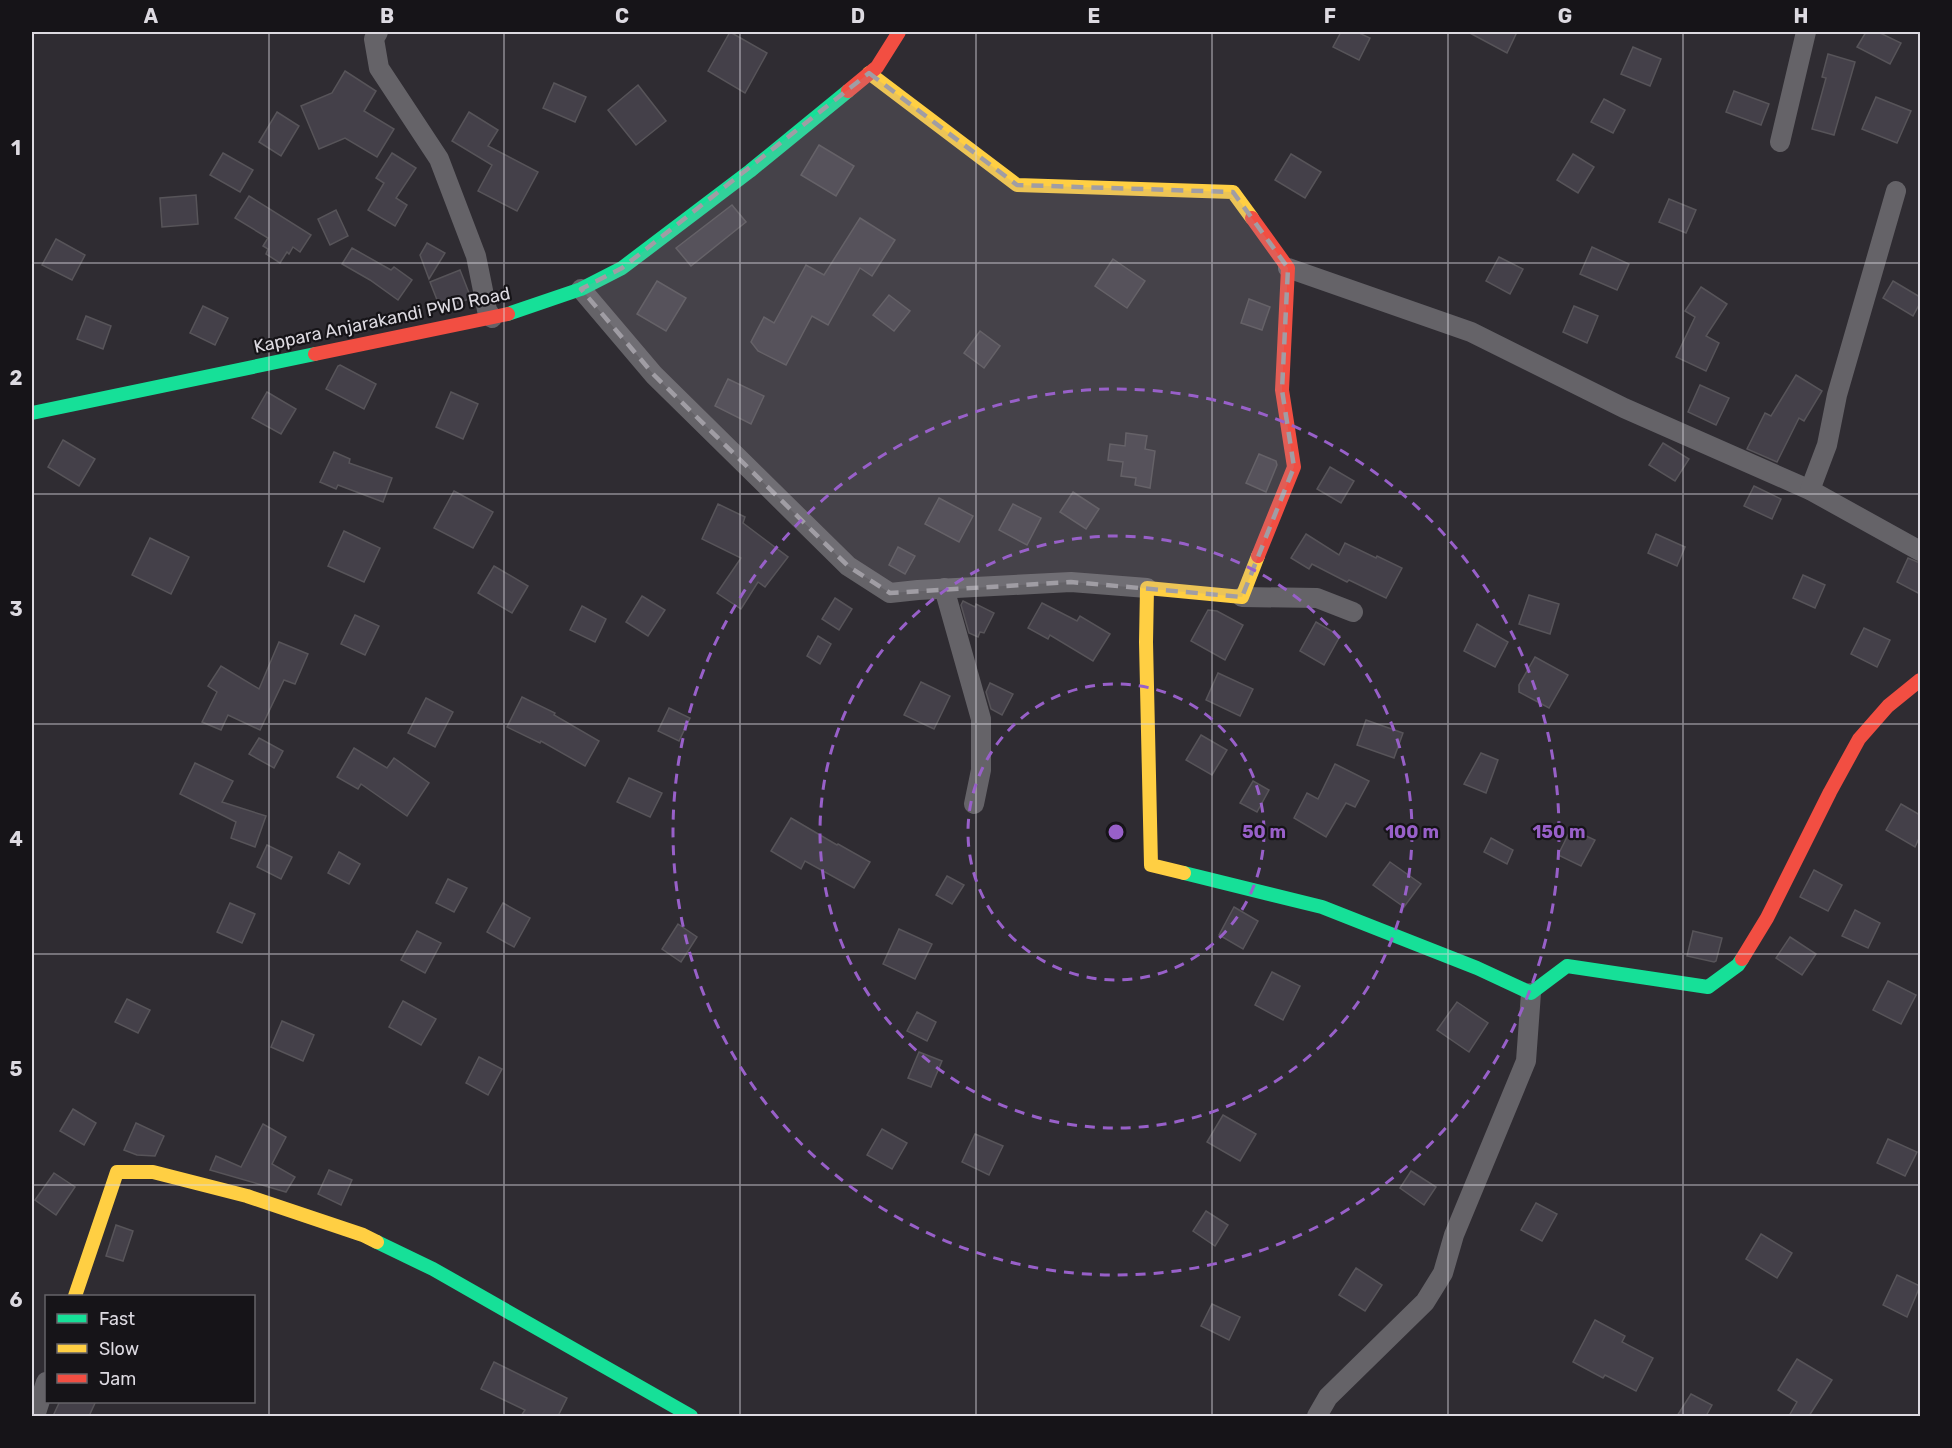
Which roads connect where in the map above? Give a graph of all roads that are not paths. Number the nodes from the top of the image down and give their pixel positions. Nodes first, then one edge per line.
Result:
1 (378, 32) edge
2 (899, 32) edge
3 (1806, 32) edge
4 (869, 74) junction
5 (1780, 142) dead end
6 (1896, 191) dead end
7 (1288, 268) junction
8 (581, 288) junction
9 (492, 318) junction
10 (32, 413) edge
11 (1810, 490) junction
12 (1920, 551) edge
13 (944, 588) junction
14 (1147, 588) junction
15 (1242, 597) junction
16 (1353, 612) dead end
17 (1920, 680) edge
18 (974, 804) dead end
19 (1531, 993) junction
20 (75, 1295) edge
21 (45, 1385) edge
22 (35, 1416) edge
23 (691, 1416) edge
24 (1317, 1416) edge

1 - 9 street
2 - 4 street, Kappara Anjarakandi PWD Road
3 - 5 street
4 - 7 street
4 - 8 street, Kappara Anjarakandi PWD Road
6 - 11 street
7 - 11 street
7 - 15 street
8 - 9 street, Kappara Anjarakandi PWD Road
8 - 13 street
9 - 10 street, Kappara Anjarakandi PWD Road
11 - 12 street
13 - 14 street
13 - 18 street
14 - 15 street
14 - 19 street
15 - 16 street
17 - 19 street
19 - 24 street
20 - 23 street
21 - 22 street

